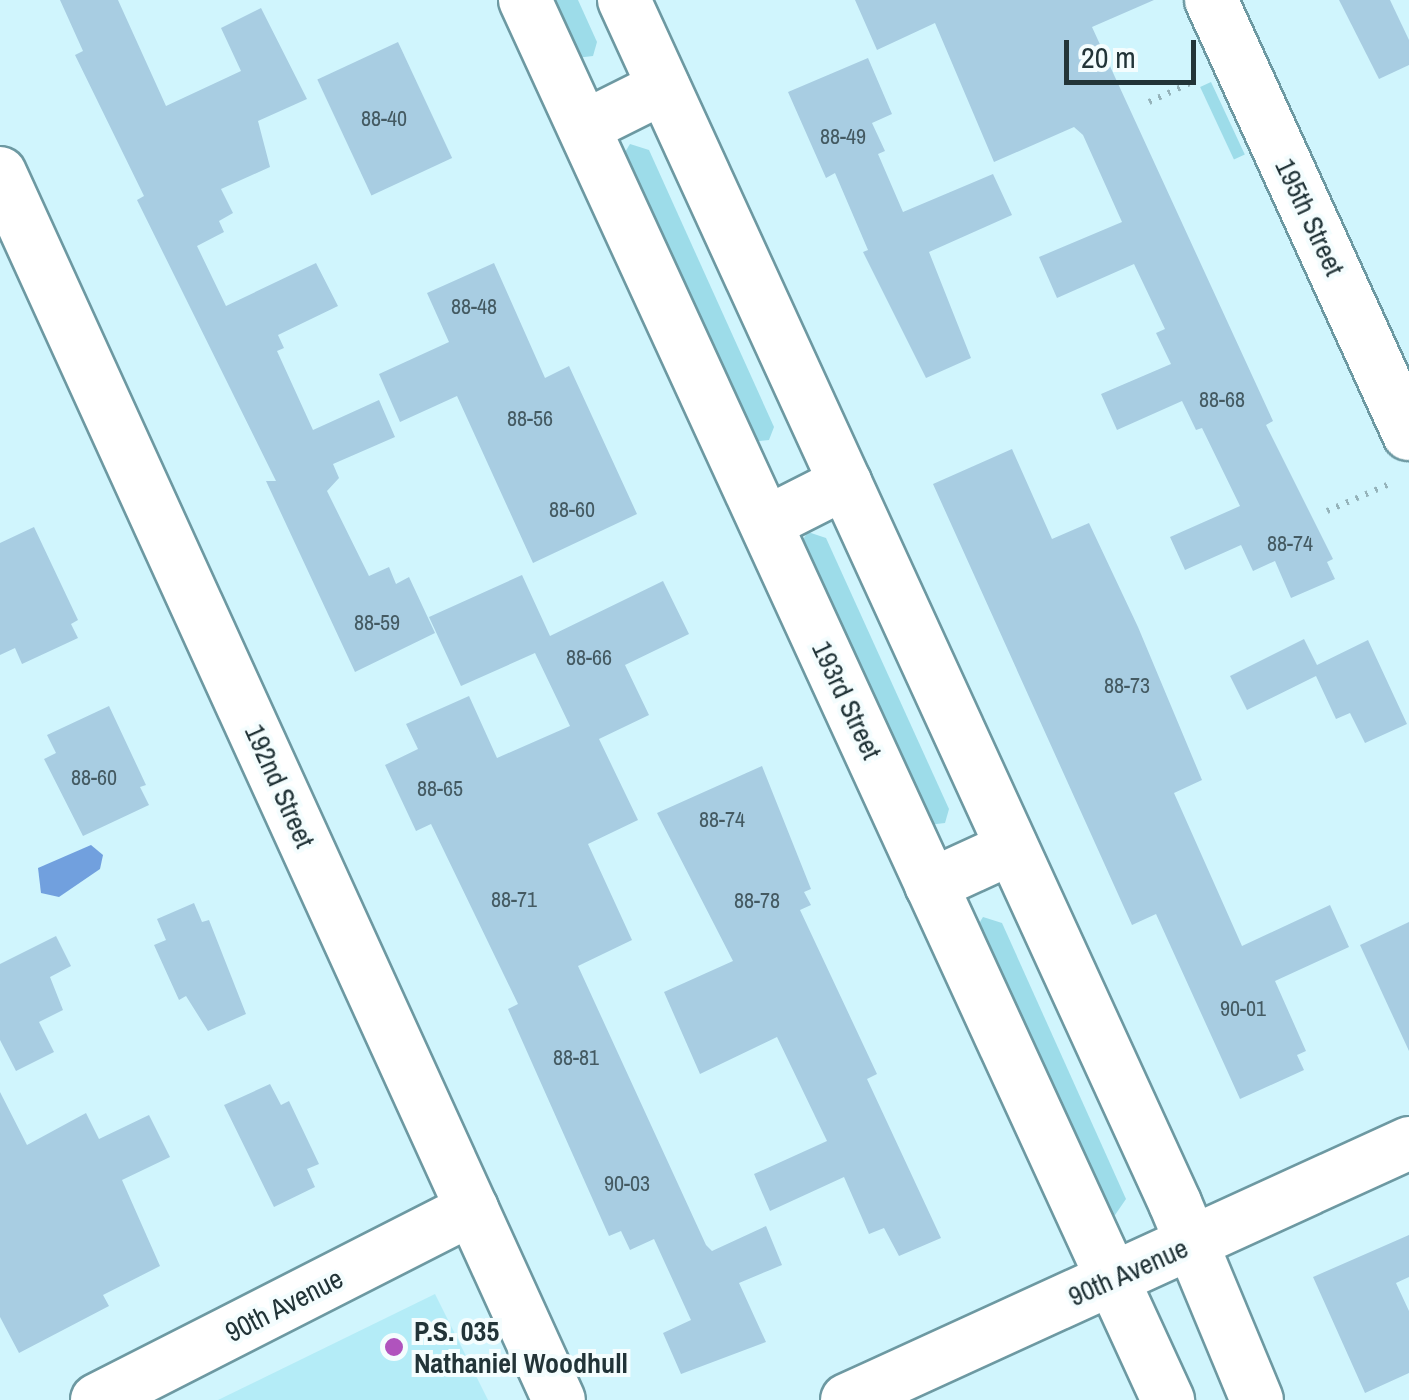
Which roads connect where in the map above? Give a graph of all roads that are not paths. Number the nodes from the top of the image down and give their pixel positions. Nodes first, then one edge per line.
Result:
1 (526, 0) edge
2 (624, 0) edge
3 (1211, 0) edge
4 (664, 86) junction
5 (584, 127) junction
6 (0, 172) edge
7 (1402, 458) edge
8 (846, 483) junction
9 (766, 523) junction
10 (1012, 848) junction
11 (931, 885) junction
12 (1409, 1143) edge
13 (472, 1209) junction
14 (1193, 1243) junction
15 (1112, 1280) junction
16 (96, 1400) edge
17 (559, 1400) edge
18 (847, 1400) edge
19 (1168, 1400) edge
20 (1257, 1400) edge

1 - 5 street, 193rd Street
2 - 4 street
3 - 7 street, 195th Street
4 - 5 street
4 - 8 street
5 - 9 street, 193rd Street
6 - 13 street, 192nd Street
8 - 9 street
8 - 10 street
9 - 11 street, 193rd Street
10 - 11 street
10 - 14 street
11 - 15 street, 193rd Street
12 - 14 street, 90th Avenue
13 - 16 street, 90th Avenue
13 - 17 street, 192nd Street
14 - 15 street, 90th Avenue
14 - 20 street
15 - 18 street, 90th Avenue
15 - 19 street, 193rd Street

